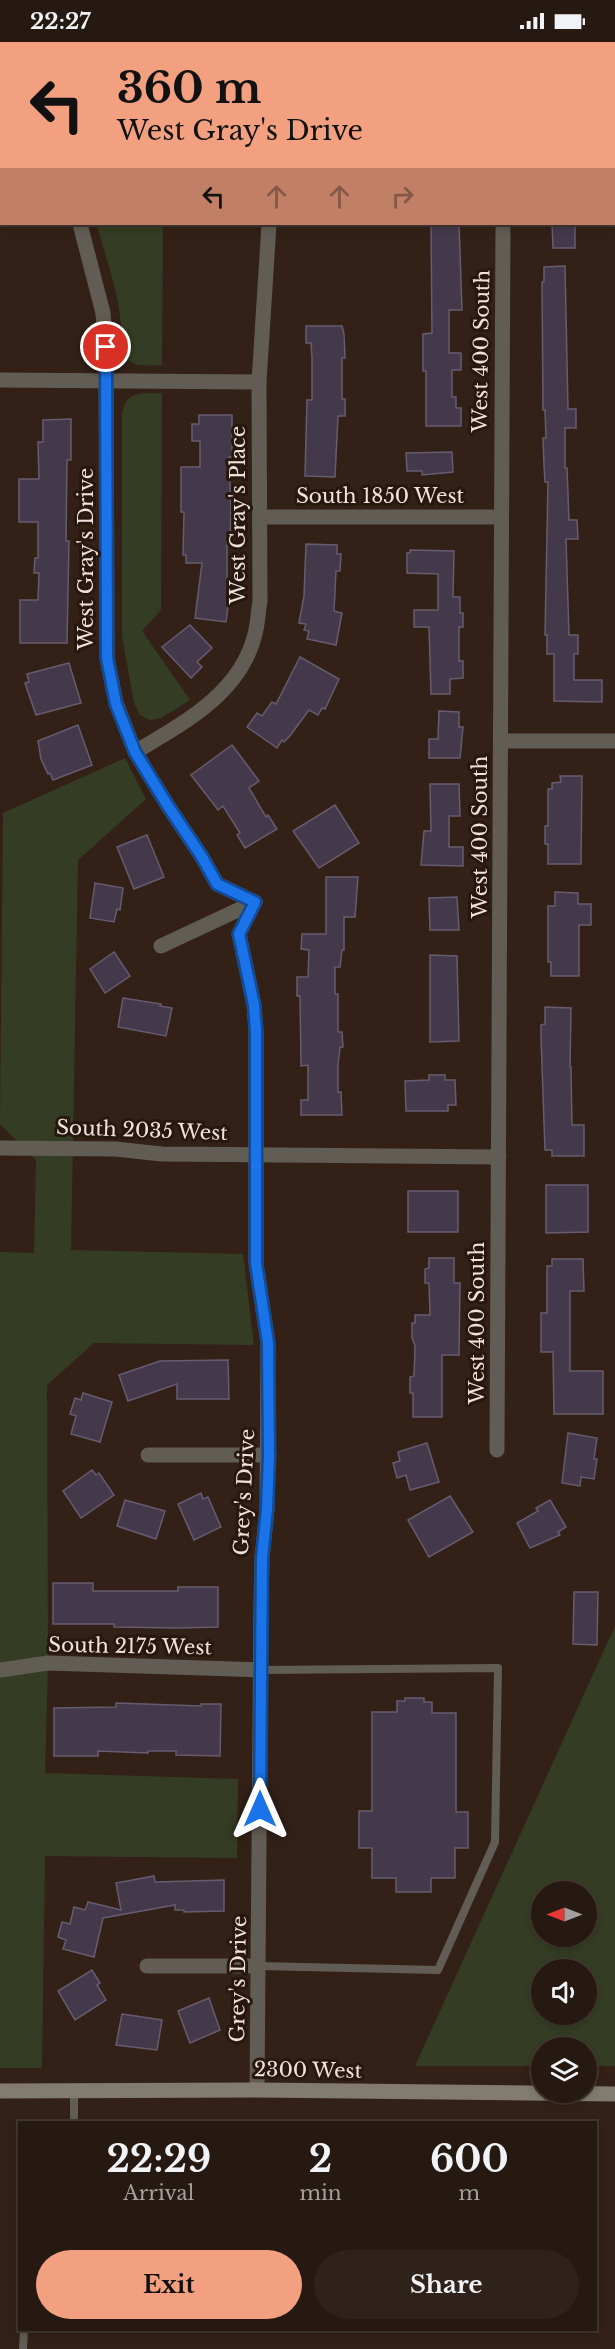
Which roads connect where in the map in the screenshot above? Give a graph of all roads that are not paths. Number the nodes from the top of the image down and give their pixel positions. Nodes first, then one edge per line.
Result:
1 (80, 225) edge
2 (268, 225) edge
3 (503, 225) edge
4 (0, 380) edge
5 (106, 381) junction
6 (259, 382) junction
7 (260, 517) junction
8 (500, 517) junction
9 (502, 741) junction
10 (615, 741) edge
11 (135, 752) junction
12 (255, 902) junction
13 (160, 946) dead end
14 (0, 1148) edge
15 (255, 1155) junction
16 (499, 1157) junction
17 (497, 1450) dead end
18 (148, 1455) dead end
19 (269, 1455) junction
20 (0, 1670) edge
21 (260, 1670) junction
22 (147, 1966) dead end
23 (259, 1966) junction
24 (74, 2090) junction
25 (257, 2090) junction
26 (0, 2091) edge
27 (615, 2094) edge
28 (74, 2121) edge
29 (24, 2331) edge
30 (23, 2349) edge

1 - 5 street, West Gray's Drive
2 - 6 street, West Gray's Place
3 - 8 street, West 400 South
4 - 5 street
5 - 6 street
5 - 11 street, West Gray's Drive
6 - 7 street, West Gray's Place
7 - 8 street, South 1850 West
7 - 11 street, West Gray's Place
8 - 9 street, West 400 South
9 - 10 street
9 - 16 street, West 400 South
11 - 12 street, West Gray's Drive
12 - 13 street
12 - 15 street, Grey's Drive
14 - 15 street, South 2035 West
15 - 16 street, South 2035 West
15 - 19 street, Grey's Drive
16 - 17 street, West 400 South
18 - 19 street
19 - 21 street, Grey's Drive
20 - 21 street, South 2175 West
21 - 23 street, Grey's Drive
21 - 23 lane
22 - 23 street
23 - 25 street, Grey's Drive
24 - 25 main road, 2300 West
24 - 26 main road, 2300 West
24 - 28 lane
25 - 27 main road, 2300 West
29 - 30 lane

